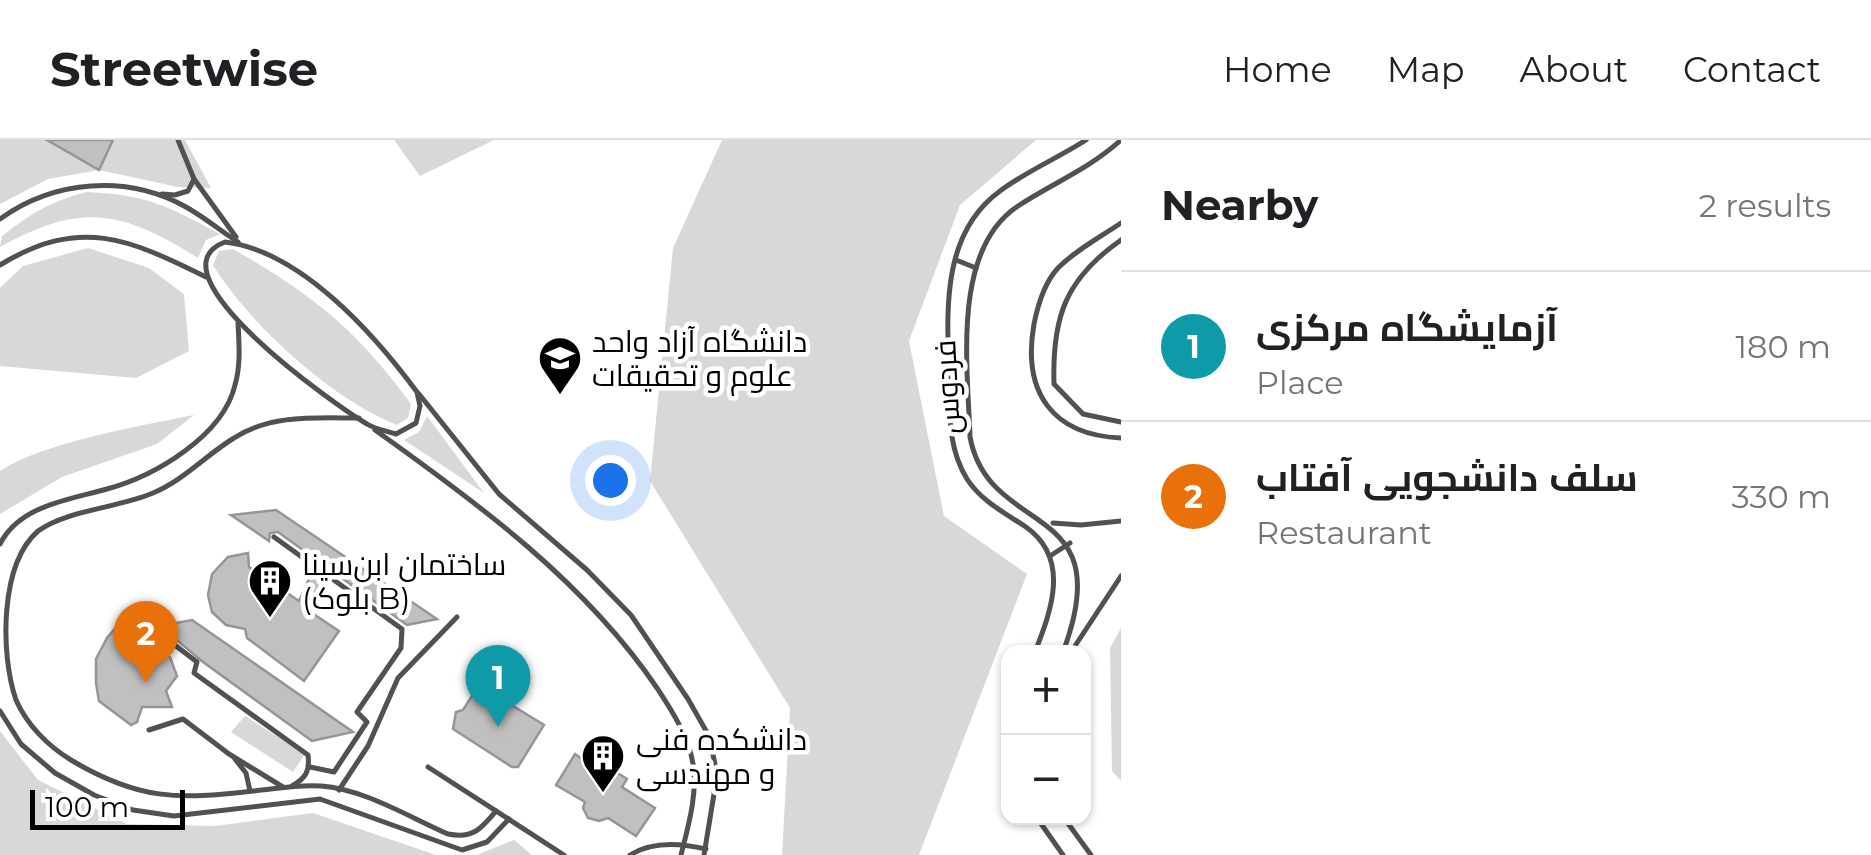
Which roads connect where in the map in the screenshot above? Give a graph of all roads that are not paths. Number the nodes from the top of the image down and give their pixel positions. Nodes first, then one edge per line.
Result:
1 (178, 140) edge
2 (1086, 140) edge
3 (1121, 140) edge
4 (194, 179) junction
5 (153, 194) junction
6 (0, 219) edge
7 (1121, 223) edge
8 (1121, 240) edge
9 (241, 244) junction
10 (954, 260) junction
11 (0, 265) edge
12 (976, 268) junction
13 (206, 277) junction
14 (238, 320) junction
15 (417, 392) junction
16 (359, 418) junction
17 (1121, 422) edge
18 (369, 426) junction
19 (1121, 438) edge
20 (1121, 521) edge
21 (1050, 523) junction
22 (274, 537) dead end
23 (1070, 543) junction
24 (0, 544) edge
25 (1050, 556) junction
26 (1121, 576) edge
27 (457, 617) dead end
28 (142, 620) dead end
29 (1037, 645) edge
30 (1067, 645) edge
31 (1076, 645) edge
32 (0, 711) edge
33 (367, 722) junction
34 (378, 722) junction
35 (149, 730) dead end
36 (230, 754) junction
37 (428, 767) dead end
38 (310, 768) junction
39 (287, 787) junction
40 (339, 790) junction
41 (250, 792) junction
42 (210, 796) junction
43 (496, 811) junction
44 (212, 812) junction
45 (509, 819) junction
46 (1041, 825) edge
47 (1069, 825) edge
48 (684, 844) junction
49 (705, 852) edge
50 (564, 855) edge
51 (630, 855) edge
52 (681, 855) edge
53 (1064, 855) edge
54 (1089, 855) edge

1 - 4 lane
2 - 10 lane, فردوس
3 - 12 lane, فردوس
4 - 5 lane
4 - 9 lane
5 - 6 lane
5 - 9 lane
7 - 19 lane
8 - 17 lane
9 - 13 lane
9 - 15 lane
10 - 12 lane
10 - 25 lane, فردوس
11 - 13 lane
12 - 21 lane, فردوس
13 - 14 lane
14 - 16 lane
14 - 24 lane
15 - 18 lane
15 - 49 lane
16 - 18 lane
16 - 42 lane
18 - 48 lane
20 - 21 lane
21 - 23 lane, فردوس
22 - 33 lane
23 - 25 lane
23 - 30 lane
25 - 29 lane
26 - 31 lane
27 - 34 lane
28 - 38 lane
32 - 44 lane
33 - 34 lane
33 - 38 lane
34 - 40 lane
35 - 36 lane
36 - 39 lane
36 - 41 lane
37 - 43 lane
38 - 39 lane
39 - 40 lane
39 - 41 lane
40 - 43 lane
41 - 42 lane
42 - 44 lane
43 - 45 lane
44 - 45 lane
45 - 50 lane
46 - 53 lane
47 - 54 lane
48 - 49 lane
48 - 51 lane
48 - 52 lane

